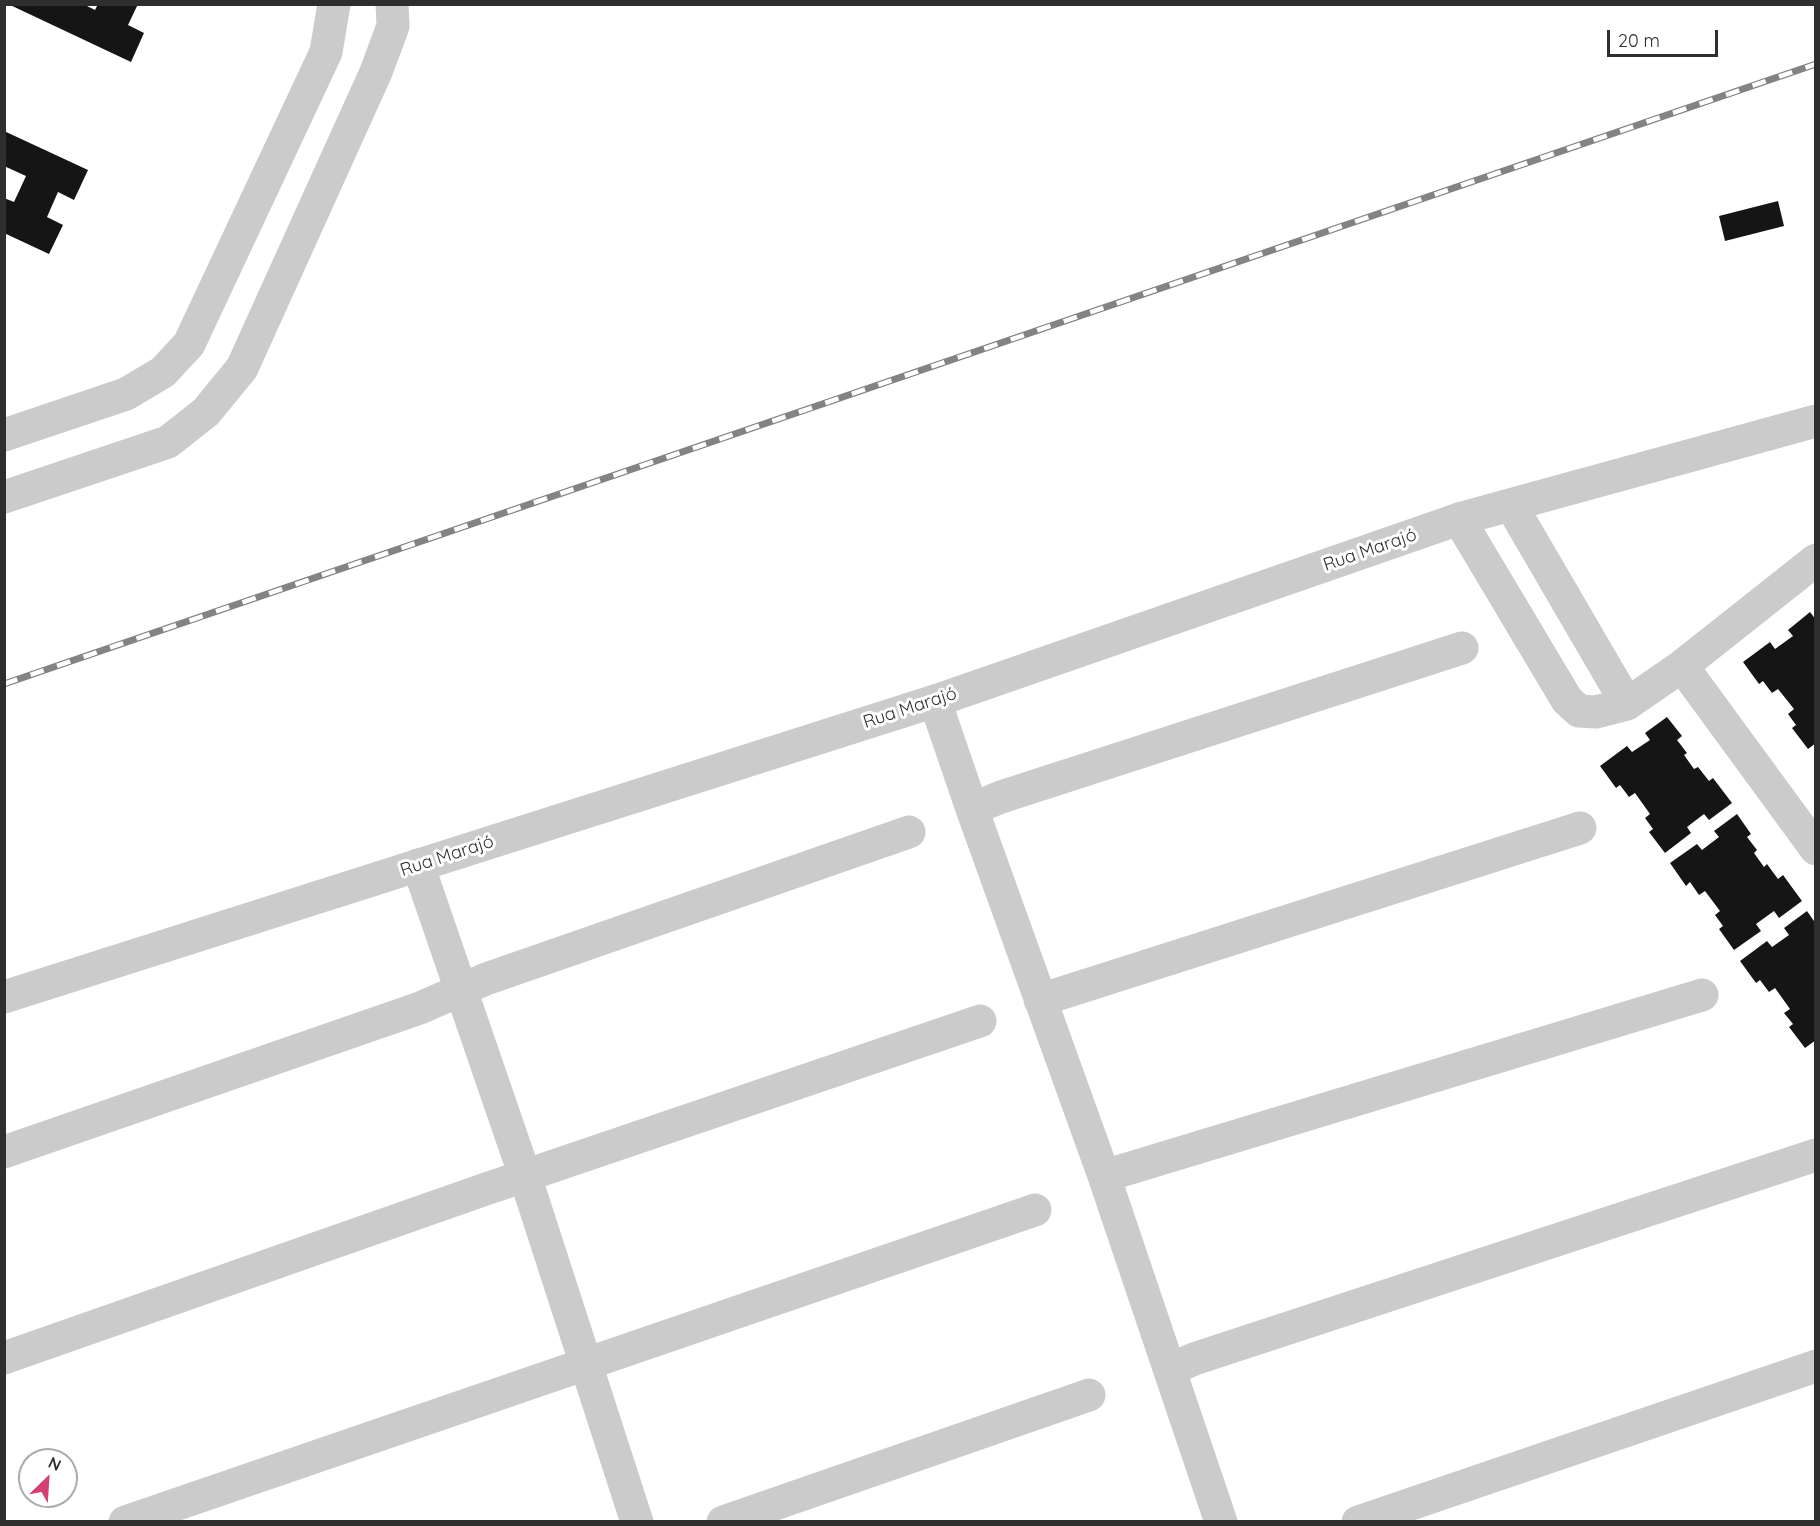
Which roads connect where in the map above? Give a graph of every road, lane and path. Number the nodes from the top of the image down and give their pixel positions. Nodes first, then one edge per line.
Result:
1 (334, 4) edge
2 (392, 4) edge
3 (1815, 421) edge
4 (4, 435) edge
5 (4, 497) edge
6 (1511, 505) junction
7 (1460, 519) junction
8 (1815, 560) edge
9 (1462, 648) dead end
10 (1682, 666) junction
11 (935, 701) junction
12 (1627, 704) junction
13 (972, 809) junction
14 (1580, 828) dead end
15 (909, 832) dead end
16 (1815, 849) edge
17 (418, 865) junction
18 (460, 989) junction
19 (1702, 995) dead end
20 (4, 997) edge
21 (1040, 1000) junction
22 (980, 1021) dead end
23 (4, 1152) edge
24 (1815, 1155) edge
25 (525, 1176) junction
26 (1104, 1176) junction
27 (1035, 1210) dead end
28 (4, 1358) edge
29 (587, 1364) junction
30 (1815, 1365) edge
31 (1170, 1371) junction
32 (1089, 1395) dead end
33 (125, 1521) edge
34 (638, 1521) edge
35 (723, 1521) edge
36 (1221, 1521) edge
37 (1358, 1521) edge

1 - 4 street
2 - 5 street
3 - 6 street, Rua Marajó
6 - 7 street, Rua Marajó
6 - 12 street
7 - 11 street, Rua Marajó
7 - 12 street
8 - 10 street
9 - 13 street
10 - 12 street
10 - 16 street
11 - 13 street
11 - 17 street, Rua Marajó
13 - 21 street
14 - 21 street
15 - 18 street
17 - 18 street
17 - 20 street, Rua Marajó
18 - 23 street
18 - 25 street
19 - 26 street
21 - 26 street
22 - 25 street
24 - 31 street
25 - 28 street
25 - 29 street
26 - 31 street
27 - 29 street
29 - 33 street
29 - 34 street
30 - 37 street
31 - 36 street
32 - 35 street

